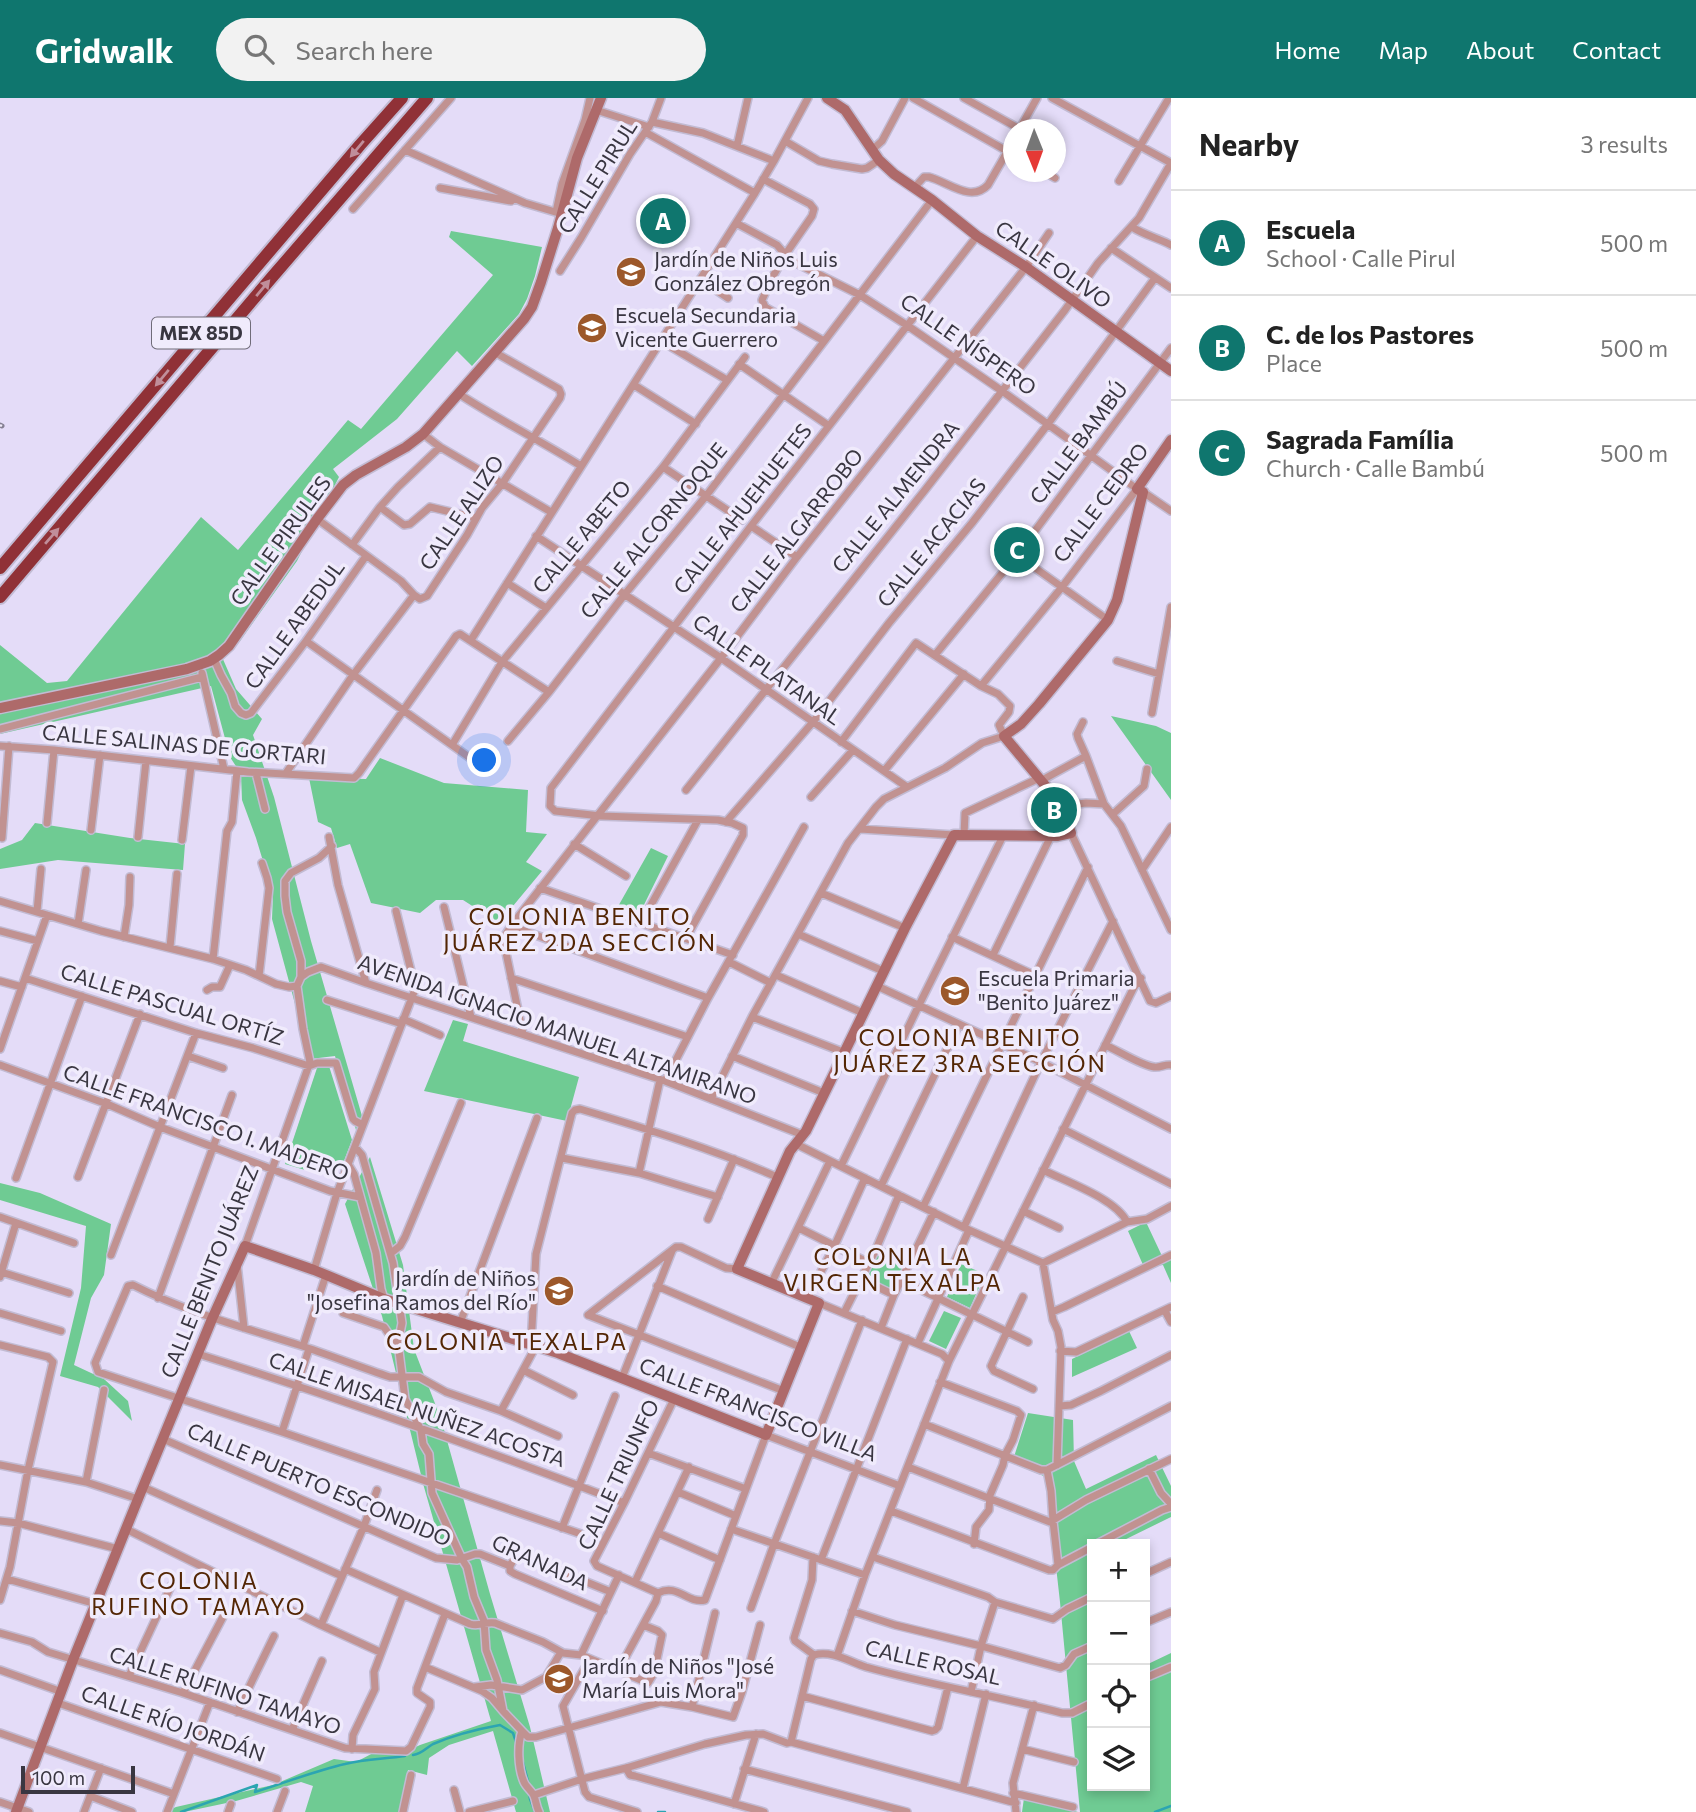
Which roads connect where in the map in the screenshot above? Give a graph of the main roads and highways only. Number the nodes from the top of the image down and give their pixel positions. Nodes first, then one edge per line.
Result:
1 (402, 98) edge
2 (427, 98) edge
3 (0, 568) edge
4 (0, 597) edge

1 -> 3 highway, MEX 85D
4 -> 2 highway, MEX 85D

